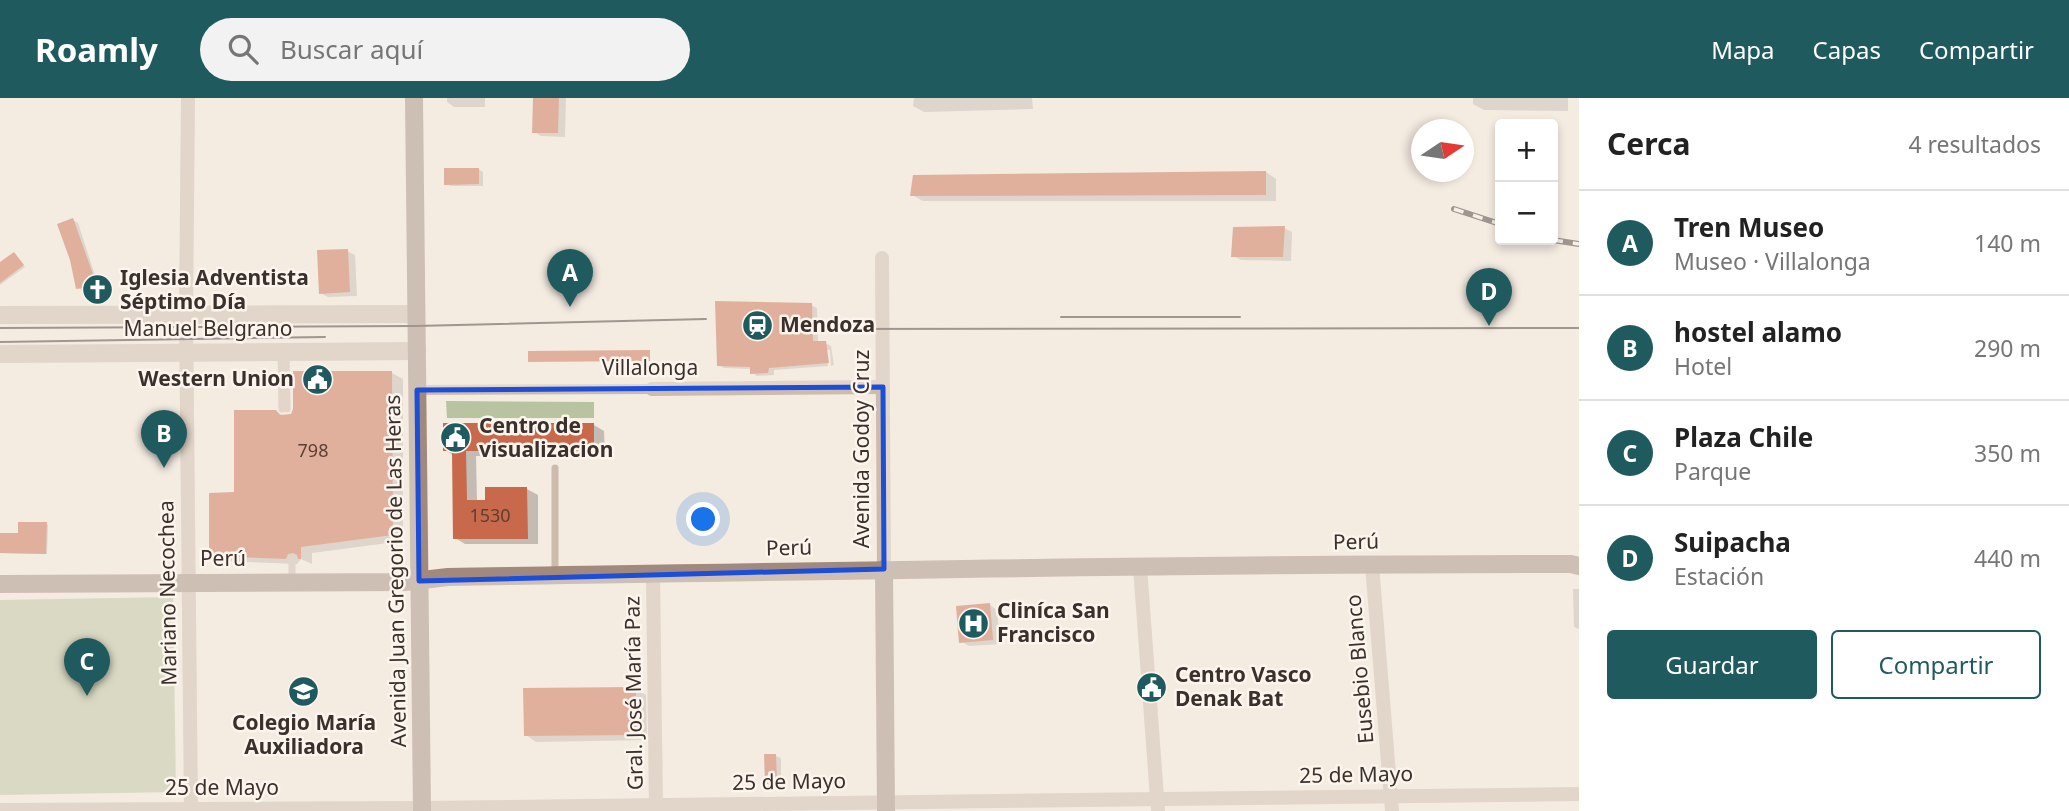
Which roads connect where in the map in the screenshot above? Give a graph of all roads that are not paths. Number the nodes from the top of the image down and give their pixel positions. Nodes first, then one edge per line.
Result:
1 (188, 98) edge
2 (414, 98) edge
3 (882, 258) dead end
4 (186, 314) junction
5 (0, 315) edge
6 (416, 322) junction
7 (417, 351) junction
8 (187, 352) junction
9 (284, 352) junction
10 (0, 354) edge
11 (883, 387) junction
12 (652, 389) joint
13 (417, 390) junction
14 (285, 409) dead end
15 (555, 468) dead end
16 (292, 559) dead end
17 (1372, 565) junction
18 (1579, 566) edge
19 (1140, 567) junction
20 (884, 569) junction
21 (653, 574) junction
22 (555, 575) junction
23 (419, 580) junction
24 (189, 582) junction
25 (292, 582) junction
26 (0, 584) edge
27 (1579, 794) edge
28 (1392, 803) edge
29 (1158, 805) edge
30 (886, 806) edge
31 (656, 808) edge
32 (422, 809) edge
33 (0, 810) edge
34 (191, 810) edge

1 - 4 street, Mariano Necochea
2 - 6 main road, Avenida Juan Gregorio de Las Heras
3 - 11 street, Avenida Godoy Cruz
4 - 5 street, Manuel Belgrano
4 - 6 street, Manuel Belgrano
4 - 8 street, Mariano Necochea
6 - 7 main road, Avenida Juan Gregorio de Las Heras
7 - 9 street, Manuel Belgrano
7 - 13 main road, Avenida Juan Gregorio de Las Heras
8 - 9 street, Manuel Belgrano
8 - 10 street, Manuel Belgrano
8 - 24 street, Mariano Necochea
9 - 14 lane
11 - 12 street, Villalonga
11 - 20 street, Avenida Godoy Cruz
12 - 13 street, Villalonga
13 - 23 main road, Avenida Juan Gregorio de Las Heras
15 - 22 lane
16 - 25 lane
17 - 18 main road, Perú
17 - 19 main road, Perú
17 - 28 street, Eusebio Blanco
19 - 20 main road, Perú
19 - 29 street
20 - 21 main road, Perú
20 - 30 main road
21 - 22 main road, Perú
21 - 31 street, Gral. José María Paz
22 - 23 main road, Perú
23 - 25 main road, Perú
23 - 32 main road, Avenida Juan Gregorio de Las Heras
24 - 25 main road, Perú
24 - 26 main road, Perú
24 - 34 street, Mariano Necochea
27 - 28 street, 25 de Mayo
28 - 29 street, 25 de Mayo
29 - 30 street, 25 de Mayo
30 - 31 street, 25 de Mayo
31 - 32 street, 25 de Mayo
32 - 34 street, 25 de Mayo
33 - 34 street, 25 de Mayo

